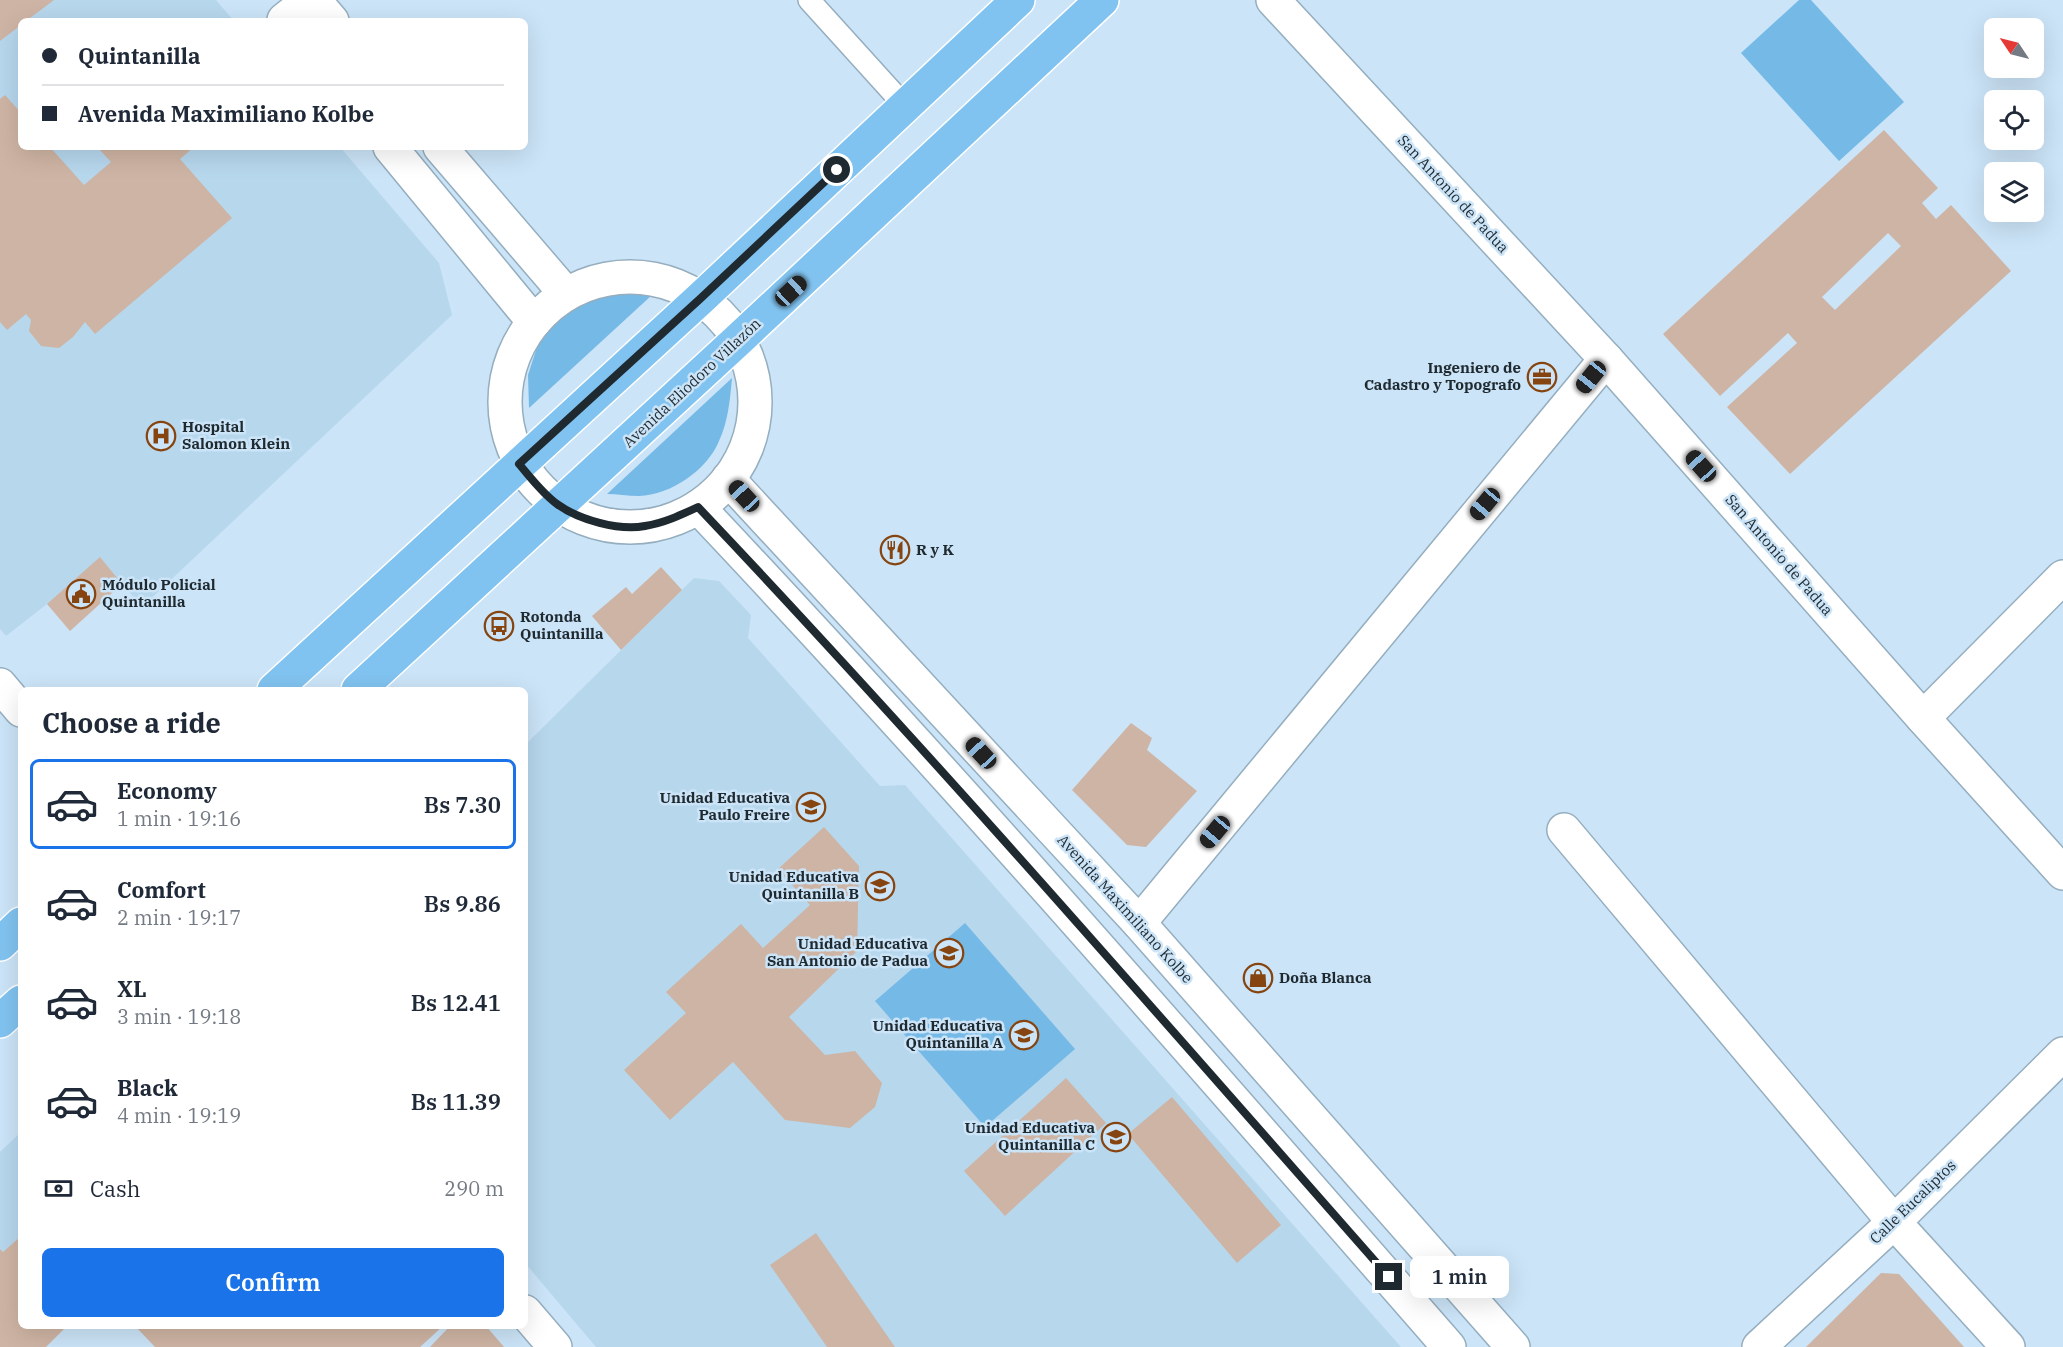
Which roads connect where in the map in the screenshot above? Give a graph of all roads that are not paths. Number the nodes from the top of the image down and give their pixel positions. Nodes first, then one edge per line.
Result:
1 (266, 0) edge
2 (309, 0) edge
3 (314, 0) edge
4 (809, 0) edge
5 (1018, 0) edge
6 (1102, 0) edge
7 (1273, 0) edge
8 (281, 18) edge
9 (288, 18) edge
10 (329, 18) edge
11 (905, 106) junction
12 (392, 150) edge
13 (443, 150) edge
14 (566, 294) junction
15 (701, 298) junction
16 (534, 322) junction
17 (739, 339) junction
18 (1606, 359) junction
19 (519, 464) junction
20 (728, 479) junction
21 (558, 505) junction
22 (698, 507) junction
23 (2063, 577) edge
24 (0, 685) edge
25 (277, 687) edge
26 (361, 687) edge
27 (18, 706) edge
28 (1923, 718) junction
29 (1564, 830) dead end
30 (2063, 873) edge
31 (1139, 923) junction
32 (18, 927) edge
33 (0, 944) edge
34 (18, 1005) edge
35 (0, 1021) edge
36 (2063, 1054) edge
37 (1894, 1222) junction
38 (528, 1316) edge
39 (555, 1347) edge
40 (1449, 1347) edge
41 (1513, 1347) edge
42 (1759, 1347) edge
43 (2008, 1347) edge

1 - 8 main road
2 - 9 main road
3 - 10 main road
4 - 11 lane
5 - 11 highway
6 - 17 highway, Avenida Eliodoro Villazón
7 - 18 main road, San Antonio de Padua
11 - 15 highway
12 - 16 main road
13 - 14 main road
14 - 15 main road
14 - 16 main road
15 - 17 main road
15 - 19 highway
16 - 19 main road
17 - 20 main road
17 - 21 highway, Avenida Eliodoro Villazón
18 - 28 main road, San Antonio de Padua
18 - 31 main road
19 - 21 main road
19 - 25 highway
20 - 22 main road
20 - 31 main road, Avenida Maximiliano Kolbe
21 - 22 main road
21 - 26 highway, Avenida Eliodoro Villazón
22 - 40 main road
23 - 28 main road
24 - 27 main road
28 - 30 main road, San Antonio de Padua
29 - 37 main road
31 - 41 main road, Avenida Maximiliano Kolbe
32 - 33 highway
34 - 35 highway
36 - 37 main road, Calle Eucaliptos
37 - 42 main road, Calle Eucaliptos
37 - 43 main road
38 - 39 main road

